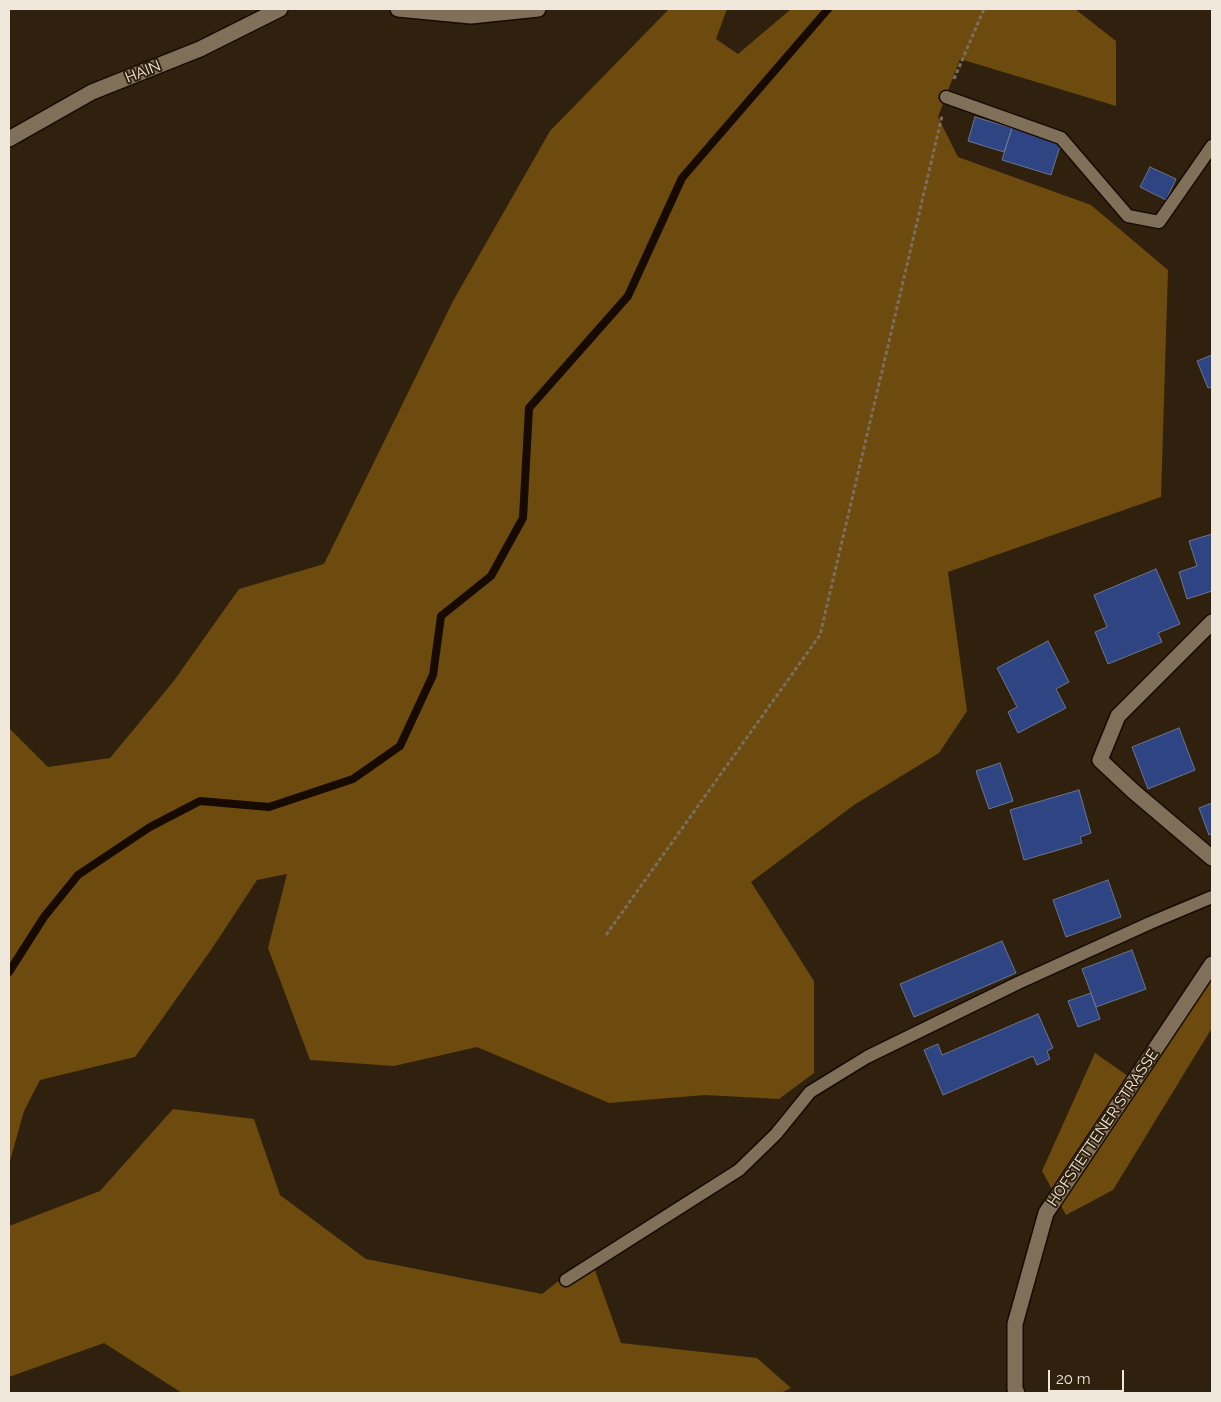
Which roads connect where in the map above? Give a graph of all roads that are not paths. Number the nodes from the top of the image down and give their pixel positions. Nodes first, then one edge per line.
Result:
1 (280, 9) edge
2 (398, 9) edge
3 (538, 9) edge
4 (946, 97) road end
5 (9, 138) edge
6 (1212, 146) edge
7 (1212, 622) edge
8 (1212, 858) edge
9 (1212, 897) edge
10 (1212, 964) edge
11 (566, 1280) dead end
12 (1017, 1393) edge

1 - 5 street, HAIN
2 - 3 street
4 - 6 lane
7 - 8 street
9 - 11 lane
10 - 12 street, HOFSTETTENER STRASSE

